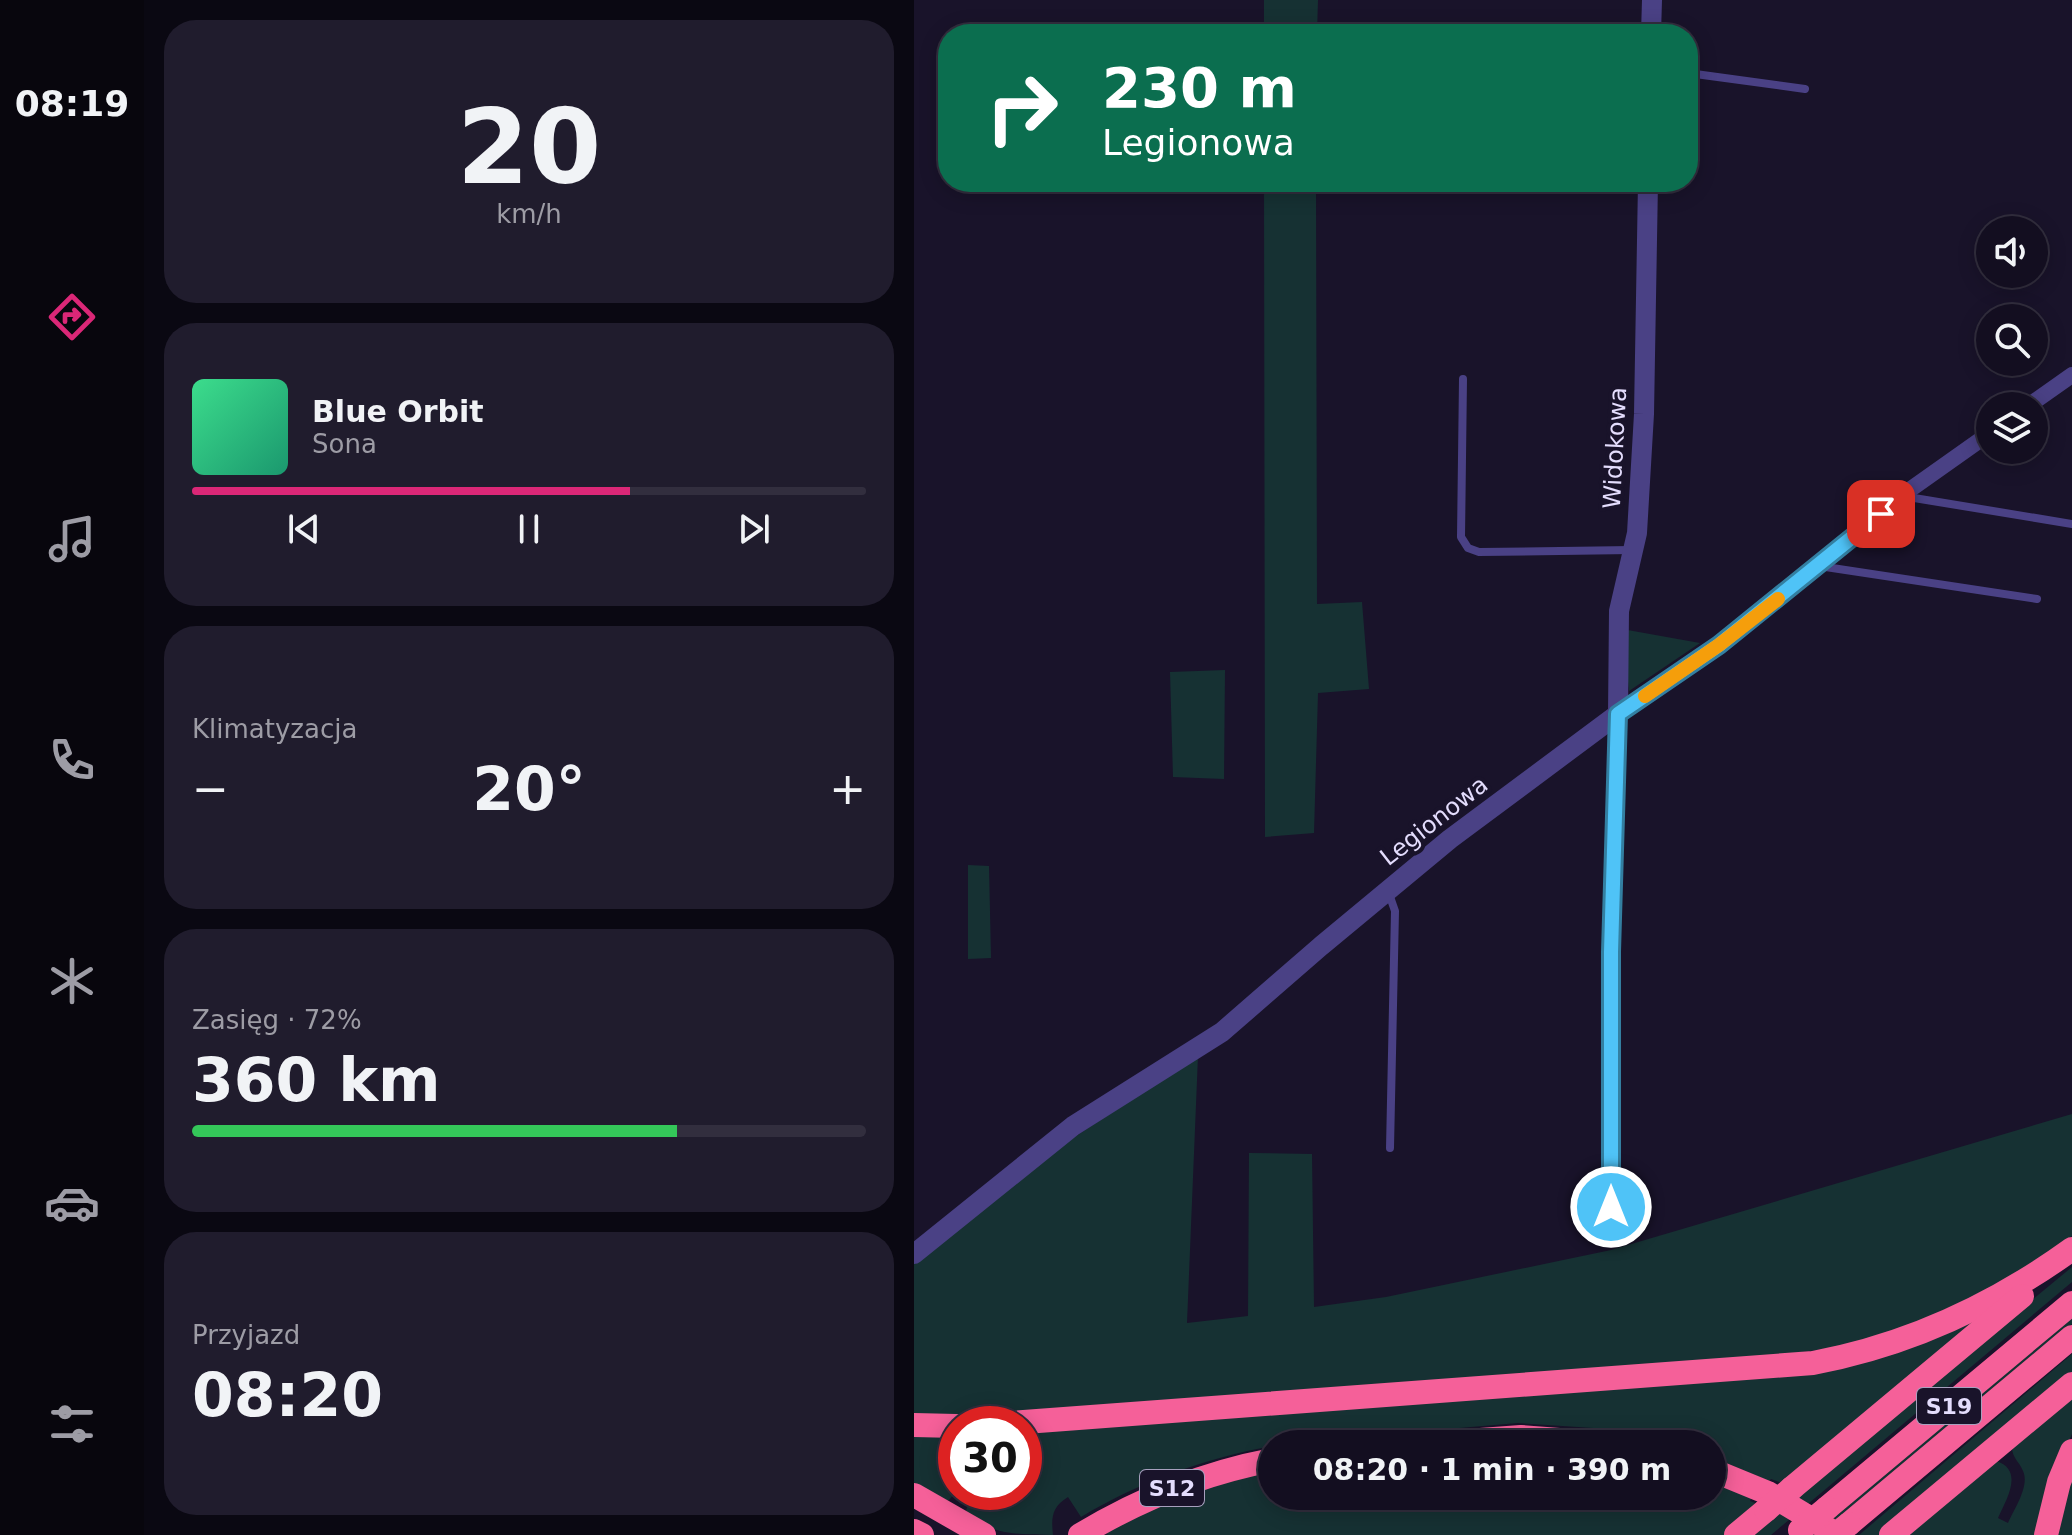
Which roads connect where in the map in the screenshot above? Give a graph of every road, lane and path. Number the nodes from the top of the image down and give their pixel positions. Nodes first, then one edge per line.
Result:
1 (1652, 0) edge
2 (1651, 24) edge
3 (1698, 74) edge
4 (1805, 89) dead end
5 (1648, 192) edge
6 (2072, 375) edge
7 (1463, 379) dead end
8 (2048, 392) edge
9 (1976, 443) edge
10 (1901, 496) junction
11 (2072, 524) edge
12 (1633, 550) junction
13 (1819, 566) junction
14 (2037, 599) dead end
15 (1618, 714) junction
16 (1388, 891) junction
17 (1390, 1148) dead end
18 (1611, 1207) dead end
19 (2072, 1251) edge
20 (914, 1254) edge
21 (2072, 1303) edge
22 (2072, 1337) edge
23 (2072, 1384) edge
24 (1042, 1421) edge
25 (914, 1425) edge
26 (938, 1426) edge
27 (2072, 1451) edge
28 (1258, 1463) edge
29 (1726, 1476) edge
30 (914, 1495) edge
31 (914, 1531) edge
32 (1840, 1531) edge
33 (1798, 1533) edge
34 (922, 1535) edge
35 (984, 1535) edge
36 (1080, 1535) edge
37 (1736, 1535) edge
38 (1891, 1535) edge
39 (2046, 1535) edge

1 - 2 street
3 - 4 lane
5 - 12 street, Widokowa
6 - 8 street
7 - 12 lane
9 - 10 street, Legionowa
10 - 11 lane
10 - 13 street, Legionowa
12 - 15 street, Widokowa
13 - 14 lane
13 - 15 street, Legionowa
15 - 16 street, Legionowa
15 - 18 street
16 - 17 lane
16 - 20 street, Legionowa
19 - 24 highway
19 - 37 highway, bridge
21 - 33 highway, S19, bridge
22 - 32 highway, S19
23 - 38 highway
25 - 26 highway
27 - 39 highway
28 - 36 highway, S12
29 - 32 highway
30 - 35 highway
31 - 34 highway

